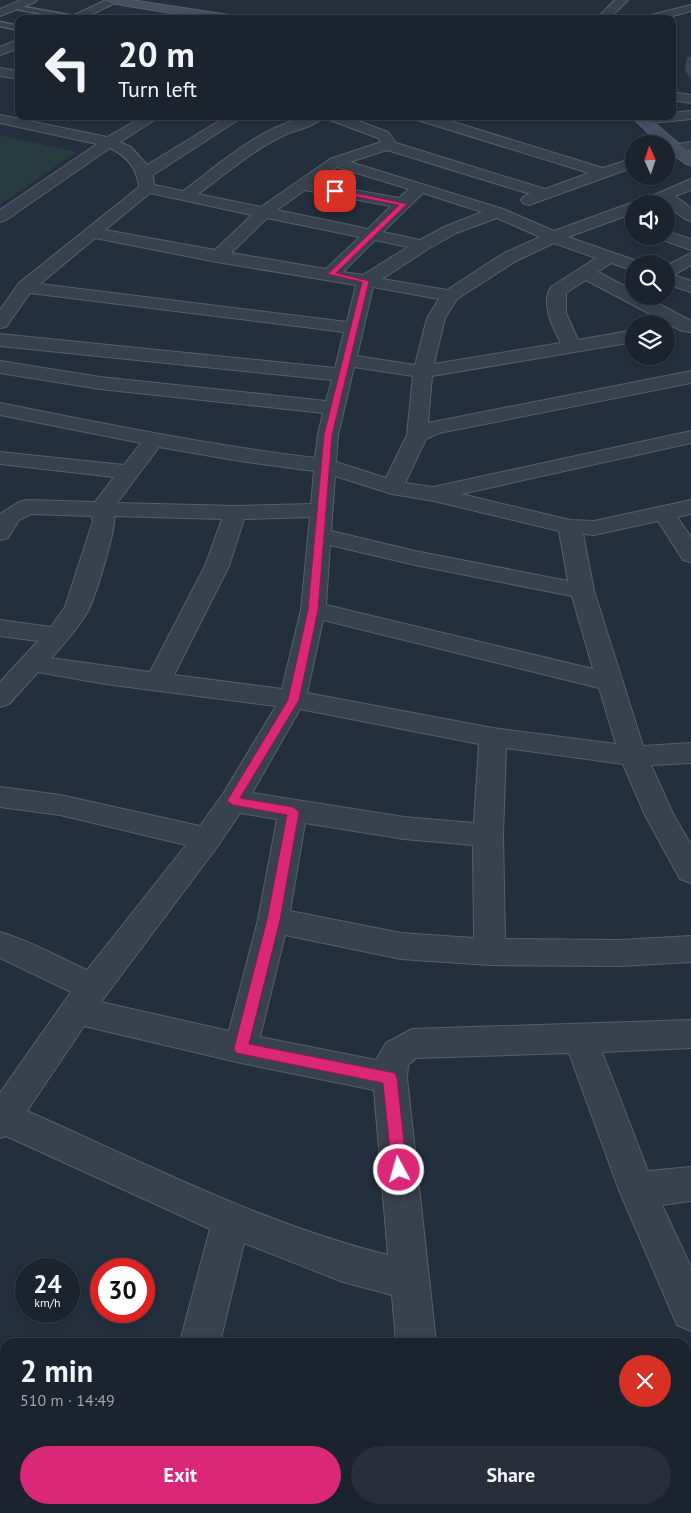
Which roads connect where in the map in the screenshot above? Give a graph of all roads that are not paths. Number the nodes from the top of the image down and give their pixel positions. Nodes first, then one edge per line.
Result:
1 (31, 0) edge
2 (112, 0) edge
3 (622, 0) edge
4 (0, 1) edge
5 (657, 2) dead end
6 (16, 6) junction
7 (687, 10) edge
8 (0, 13) edge
9 (59, 15) edge
10 (80, 15) edge
11 (204, 15) edge
12 (606, 15) edge
13 (665, 15) edge
14 (0, 24) edge
15 (15, 27) edge
16 (15, 45) edge
17 (0, 51) edge
18 (0, 72) edge
19 (15, 74) edge
20 (676, 96) edge
21 (691, 98) edge
22 (691, 115) edge
23 (676, 116) edge
24 (0, 119) edge
25 (147, 120) edge
26 (227, 120) edge
27 (311, 120) edge
28 (343, 120) edge
29 (432, 120) edge
30 (486, 120) dead end
31 (642, 120) edge
32 (466, 131) junction
33 (656, 135) edge
34 (109, 142) junction
35 (387, 145) junction
36 (691, 146) edge
37 (675, 147) edge
38 (675, 152) edge
39 (691, 161) edge
40 (335, 162) junction
41 (625, 165) edge
42 (604, 173) junction
43 (146, 181) junction
44 (691, 184) edge
45 (301, 185) junction
46 (420, 187) junction
47 (546, 194) junction
48 (186, 195) junction
49 (666, 195) edge
50 (404, 204) junction
51 (675, 204) edge
52 (625, 210) edge
53 (264, 212) junction
54 (497, 212) junction
55 (610, 216) junction
56 (691, 216) edge
57 (0, 217) edge
58 (625, 221) edge
59 (93, 233) junction
60 (373, 234) junction
61 (553, 237) junction
62 (675, 239) edge
63 (422, 245) junction
64 (691, 245) edge
65 (217, 257) junction
66 (609, 257) junction
67 (691, 258) edge
68 (625, 263) edge
69 (675, 268) edge
70 (585, 272) junction
71 (331, 274) junction
72 (366, 281) junction
73 (675, 281) edge
74 (25, 287) junction
75 (691, 287) edge
76 (450, 296) junction
77 (0, 323) edge
78 (689, 326) edge
79 (354, 328) junction
80 (675, 328) edge
81 (625, 337) edge
82 (0, 340) edge
83 (572, 346) junction
84 (0, 367) edge
85 (346, 368) junction
86 (422, 372) junction
87 (691, 377) edge
88 (334, 408) junction
89 (0, 409) edge
90 (416, 435) junction
91 (691, 437) edge
92 (154, 440) junction
93 (0, 458) edge
94 (326, 466) junction
95 (128, 472) junction
96 (392, 487) junction
97 (434, 494) junction
98 (691, 507) edge
99 (101, 508) junction
100 (321, 510) junction
101 (235, 513) junction
102 (664, 513) junction
103 (570, 527) junction
104 (0, 533) edge
105 (319, 536) junction
106 (691, 555) edge
107 (582, 591) junction
108 (313, 610) junction
109 (0, 628) edge
110 (57, 636) junction
111 (33, 663) junction
112 (158, 682) junction
113 (610, 682) junction
114 (0, 698) edge
115 (293, 700) junction
116 (493, 737) junction
117 (691, 753) edge
118 (633, 756) junction
119 (0, 797) edge
120 (233, 801) junction
121 (293, 812) junction
122 (488, 835) junction
123 (207, 838) junction
124 (691, 871) edge
125 (273, 920) junction
126 (0, 945) edge
127 (691, 949) edge
128 (490, 952) junction
129 (86, 999) junction
130 (691, 1034) edge
131 (580, 1038) junction
132 (241, 1048) junction
133 (390, 1078) junction
134 (1, 1118) edge
135 (691, 1184) edge
136 (637, 1190) junction
137 (231, 1220) junction
138 (410, 1280) junction
139 (691, 1311) edge
140 (201, 1338) edge
141 (416, 1338) edge

1 - 6 street
2 - 10 street
2 - 11 main road
3 - 12 street
4 - 6 street
5 - 7 street
6 - 8 street
6 - 9 lane
7 - 13 street
14 - 15 lane
16 - 17 street
18 - 19 street
20 - 21 street
22 - 23 street
24 - 34 street
25 - 34 street
26 - 43 street
27 - 48 street
28 - 35 street
29 - 32 street
30 - 32 street
31 - 33 main road
32 - 42 street
34 - 43 street
34 - 57 street
35 - 40 street
35 - 47 street
36 - 37 street
38 - 39 main road
40 - 45 street
40 - 46 street
41 - 42 street
42 - 47 street
43 - 48 street
43 - 59 street
44 - 49 street
45 - 50 street
45 - 53 street
46 - 50 street
46 - 54 street
47 - 54 street
48 - 53 street
50 - 60 street
51 - 56 street
52 - 55 street
53 - 60 street
53 - 65 street
54 - 61 street
54 - 63 street
55 - 58 street
55 - 61 street
59 - 65 street
59 - 74 street
60 - 63 street
60 - 71 street
61 - 66 street
61 - 76 street
62 - 64 street
63 - 72 street
65 - 71 street
66 - 68 street
66 - 70 street
67 - 69 street
70 - 78 street
70 - 83 street
71 - 72 street
72 - 76 street
72 - 79 street
73 - 75 street
74 - 77 street
74 - 79 street
76 - 86 street
78 - 80 street
79 - 85 street
81 - 83 street
82 - 85 street
83 - 86 street
84 - 88 street
85 - 86 street
85 - 88 street
86 - 90 street
87 - 90 street
88 - 94 street
89 - 92 street
90 - 96 street
91 - 97 street
92 - 94 street
92 - 95 street
93 - 95 street
94 - 96 street
94 - 100 street
95 - 99 street
96 - 97 street
97 - 103 street
98 - 102 street
99 - 101 street
99 - 104 street
99 - 110 street
100 - 101 street
100 - 105 street
101 - 112 street
102 - 103 street
102 - 106 street
103 - 107 street
105 - 107 street
105 - 108 street
107 - 113 street
108 - 113 street
108 - 115 street
109 - 110 street
110 - 111 street
111 - 112 street
111 - 114 street
112 - 115 street
113 - 118 street
115 - 116 street
115 - 120 street
116 - 118 street
116 - 122 street
117 - 118 street
118 - 124 street
119 - 123 street
120 - 121 street
120 - 123 street
121 - 122 street
121 - 125 street
122 - 128 street
123 - 129 street
125 - 128 street
125 - 132 street
126 - 129 street
127 - 128 street
129 - 132 street
129 - 134 street
130 - 131 street
131 - 133 street
131 - 136 street
132 - 133 street
133 - 138 street
134 - 137 street
135 - 136 street
136 - 139 street
137 - 138 street
137 - 140 street
138 - 141 street

